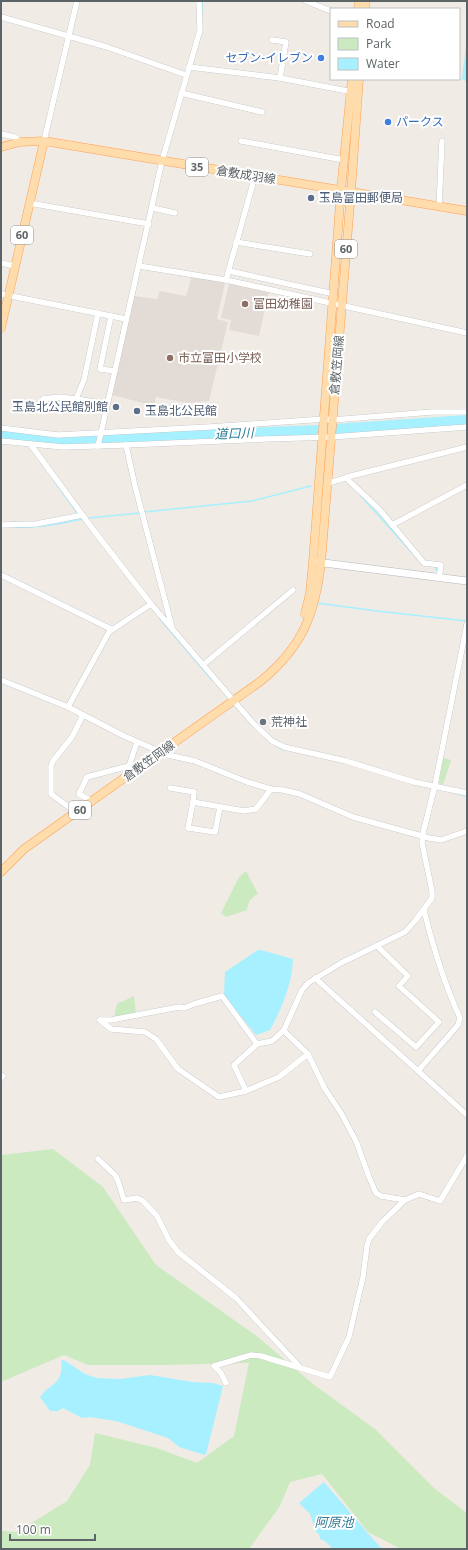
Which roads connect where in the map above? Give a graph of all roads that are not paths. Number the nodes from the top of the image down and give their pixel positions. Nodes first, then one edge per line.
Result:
1 (77, 1) edge
2 (199, 1) edge
3 (306, 1) edge
4 (330, 11) edge
5 (1, 17) edge
6 (68, 36) junction
7 (272, 40) dead end
8 (189, 67) junction
9 (186, 75) junction
10 (280, 78) junction
11 (352, 80) edge
12 (359, 80) edge
13 (354, 92) junction
14 (181, 93) junction
15 (262, 112) dead end
16 (1, 134) edge
17 (44, 141) junction
18 (241, 141) dead end
19 (442, 141) dead end
20 (20, 142) junction
21 (1, 147) edge
22 (344, 160) junction
23 (162, 161) junction
24 (255, 176) junction
25 (341, 190) junction
26 (351, 192) junction
27 (30, 203) junction
28 (439, 207) junction
29 (153, 208) junction
30 (467, 212) edge
31 (175, 213) dead end
32 (149, 224) junction
33 (236, 242) junction
34 (310, 254) dead end
35 (1, 263) edge
36 (15, 266) junction
37 (139, 266) junction
38 (229, 270) junction
39 (226, 280) junction
40 (334, 294) junction
41 (5, 295) edge
42 (338, 304) junction
43 (98, 313) junction
44 (111, 316) junction
45 (126, 319) junction
46 (1, 324) edge
47 (467, 333) edge
48 (115, 371) junction
49 (43, 398) dead end
50 (76, 399) junction
51 (107, 404) junction
52 (467, 412) edge
53 (328, 420) junction
54 (467, 427) edge
55 (1, 428) edge
56 (101, 434) junction
57 (327, 438) junction
58 (1, 441) edge
59 (31, 445) junction
60 (126, 445) junction
61 (98, 446) junction
62 (467, 447) edge
63 (344, 479) junction
64 (328, 483) junction
65 (467, 484) edge
66 (83, 515) junction
67 (391, 524) junction
68 (1, 525) edge
69 (317, 563) junction
70 (1, 575) edge
71 (439, 578) junction
72 (467, 581) edge
73 (293, 590) dead end
74 (150, 605) junction
75 (467, 624) edge
76 (172, 628) junction
77 (112, 629) junction
78 (203, 665) junction
79 (1, 680) edge
80 (233, 700) junction
81 (68, 707) junction
82 (83, 715) junction
83 (137, 742) junction
84 (161, 752) junction
85 (434, 787) junction
86 (170, 788) dead end
87 (271, 789) junction
88 (467, 793) edge
89 (88, 798) dead end
90 (193, 802) junction
91 (220, 806) junction
92 (77, 813) junction
93 (467, 831) edge
94 (422, 837) junction
95 (1, 872) edge
96 (424, 910) junction
97 (377, 946) junction
98 (315, 978) junction
99 (375, 1012) dead end
100 (284, 1030) junction
101 (257, 1044) junction
102 (308, 1054) junction
103 (418, 1071) junction
104 (246, 1091) junction
105 (467, 1115) edge
106 (467, 1156) edge
107 (98, 1159) dead end
108 (405, 1200) junction
109 (299, 1366) junction
110 (226, 1383) dead end

1 - 6 street
2 - 8 street
3 - 4 street
5 - 6 street
6 - 9 street
6 - 17 street
7 - 10 street
8 - 9 street
8 - 10 street
9 - 14 street
10 - 13 street
11 - 13 main road, 倉敷笠岡線 / 60
12 - 13 main road, 倉敷笠岡線 / 60
13 - 22 main road, 倉敷笠岡線 / 60
13 - 26 main road, 倉敷笠岡線 / 60
14 - 15 street
14 - 23 street
16 - 20 street
17 - 20 main road, 倉敷成羽線 / 35
17 - 23 main road, 倉敷成羽線 / 35
17 - 27 main road, 60
18 - 22 street
19 - 28 street
20 - 21 main road, 倉敷成羽線 / 35
22 - 25 main road, 倉敷笠岡線 / 60
23 - 24 main road, 倉敷成羽線 / 35
23 - 29 street
24 - 25 main road, 倉敷成羽線 / 35
24 - 33 street
25 - 26 main road, 倉敷成羽線 / 35
25 - 40 main road, 倉敷笠岡線 / 60
26 - 28 main road, 倉敷成羽線 / 35
26 - 42 main road, 倉敷笠岡線 / 60
27 - 32 street
27 - 36 main road, 60
28 - 30 main road, 倉敷成羽線 / 35
29 - 31 street
29 - 32 street
32 - 37 street
33 - 34 street
33 - 38 street
35 - 36 street
36 - 41 main road, 60
37 - 39 street
37 - 45 street
38 - 39 street
38 - 40 street
39 - 42 street
40 - 42 main road, 倉敷笠岡線 / 60
41 - 43 street
41 - 46 main road, 60
42 - 47 street
42 - 53 main road, 倉敷笠岡線 / 60
43 - 44 street
43 - 50 street
44 - 45 street
44 - 48 street
45 - 48 street
48 - 51 street
49 - 50 street
50 - 51 street
51 - 56 street
52 - 53 street
53 - 56 street
53 - 57 main road, 倉敷笠岡線 / 60
54 - 57 street
55 - 56 street
56 - 61 street
57 - 60 street
57 - 64 main road, 倉敷笠岡線 / 60
57 - 69 main road, 倉敷笠岡線 / 60
58 - 59 street
59 - 61 street
59 - 66 street
60 - 61 street
60 - 76 street
62 - 63 street
63 - 64 street
63 - 67 street
64 - 69 main road, 倉敷笠岡線 / 60
65 - 67 street
66 - 68 street
66 - 74 street
67 - 71 street
69 - 71 street
69 - 80 main road, 倉敷笠岡線 / 60
70 - 77 street
71 - 72 street
73 - 78 street
74 - 76 street
74 - 77 street
75 - 85 street
76 - 78 street
77 - 81 street
78 - 80 street
79 - 81 street
80 - 84 main road, 倉敷笠岡線 / 60
80 - 85 street
81 - 82 street
82 - 83 street
82 - 92 street
83 - 84 street
83 - 89 street
84 - 87 street
84 - 92 main road, 倉敷笠岡線 / 60
85 - 88 street
85 - 94 street
86 - 90 street
87 - 91 street
87 - 94 street
90 - 91 street
90 - 91 street
92 - 95 main road, 倉敷笠岡線 / 60
93 - 94 street
94 - 96 street
96 - 97 street
96 - 103 street
97 - 98 street
97 - 99 street
98 - 100 street
98 - 103 street
100 - 101 street
100 - 102 street
101 - 104 street
101 - 104 street
102 - 104 street
102 - 108 street
103 - 105 street
106 - 108 street
107 - 109 street
108 - 109 street
109 - 110 street

